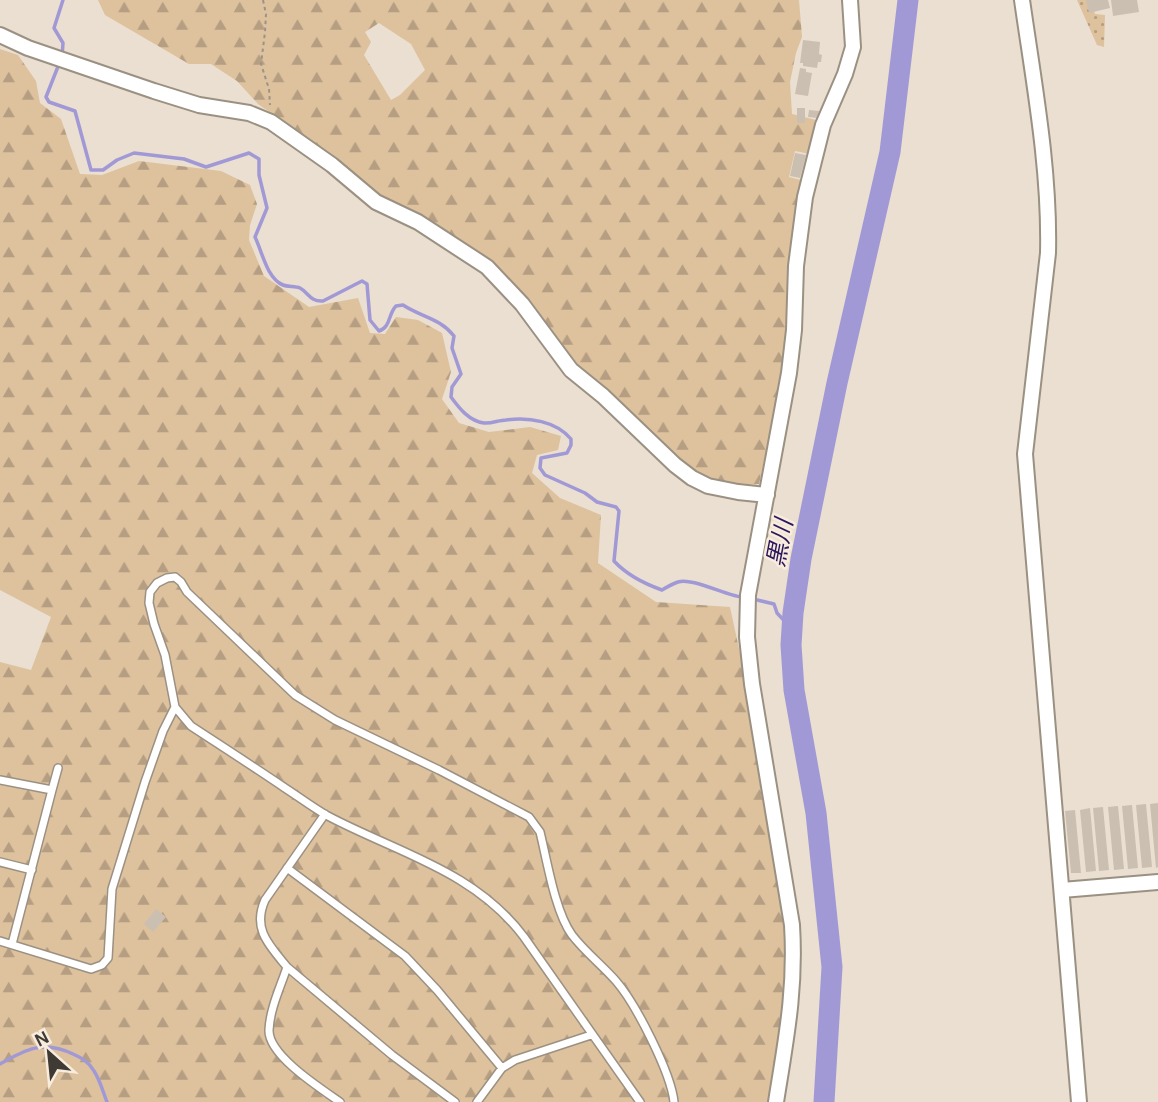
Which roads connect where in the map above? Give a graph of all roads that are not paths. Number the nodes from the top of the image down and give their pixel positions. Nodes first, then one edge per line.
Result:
1 (850, 0) edge
2 (1021, 0) edge
3 (0, 35) edge
4 (767, 495) junction
5 (175, 707) junction
6 (58, 768) dead end
7 (0, 780) edge
8 (52, 790) junction
9 (325, 814) junction
10 (0, 862) edge
11 (287, 868) junction
12 (32, 870) junction
13 (1158, 881) edge
14 (1062, 890) junction
15 (0, 941) edge
16 (12, 944) junction
17 (288, 967) junction
18 (591, 1035) junction
19 (502, 1068) junction
20 (340, 1102) edge
21 (455, 1102) edge
22 (477, 1102) edge
23 (640, 1102) edge
24 (674, 1102) edge
25 (776, 1102) edge
26 (1079, 1102) edge

1 - 4 street
2 - 14 street
3 - 4 street
4 - 25 street
5 - 9 lane
5 - 16 lane
5 - 24 lane
6 - 8 lane
7 - 8 lane
8 - 12 lane
9 - 11 lane
9 - 18 lane
10 - 12 lane
11 - 17 lane
11 - 19 lane
12 - 16 lane
13 - 14 street
14 - 26 street
15 - 16 lane
17 - 20 lane
17 - 21 lane
18 - 19 lane
18 - 23 lane
19 - 22 lane

